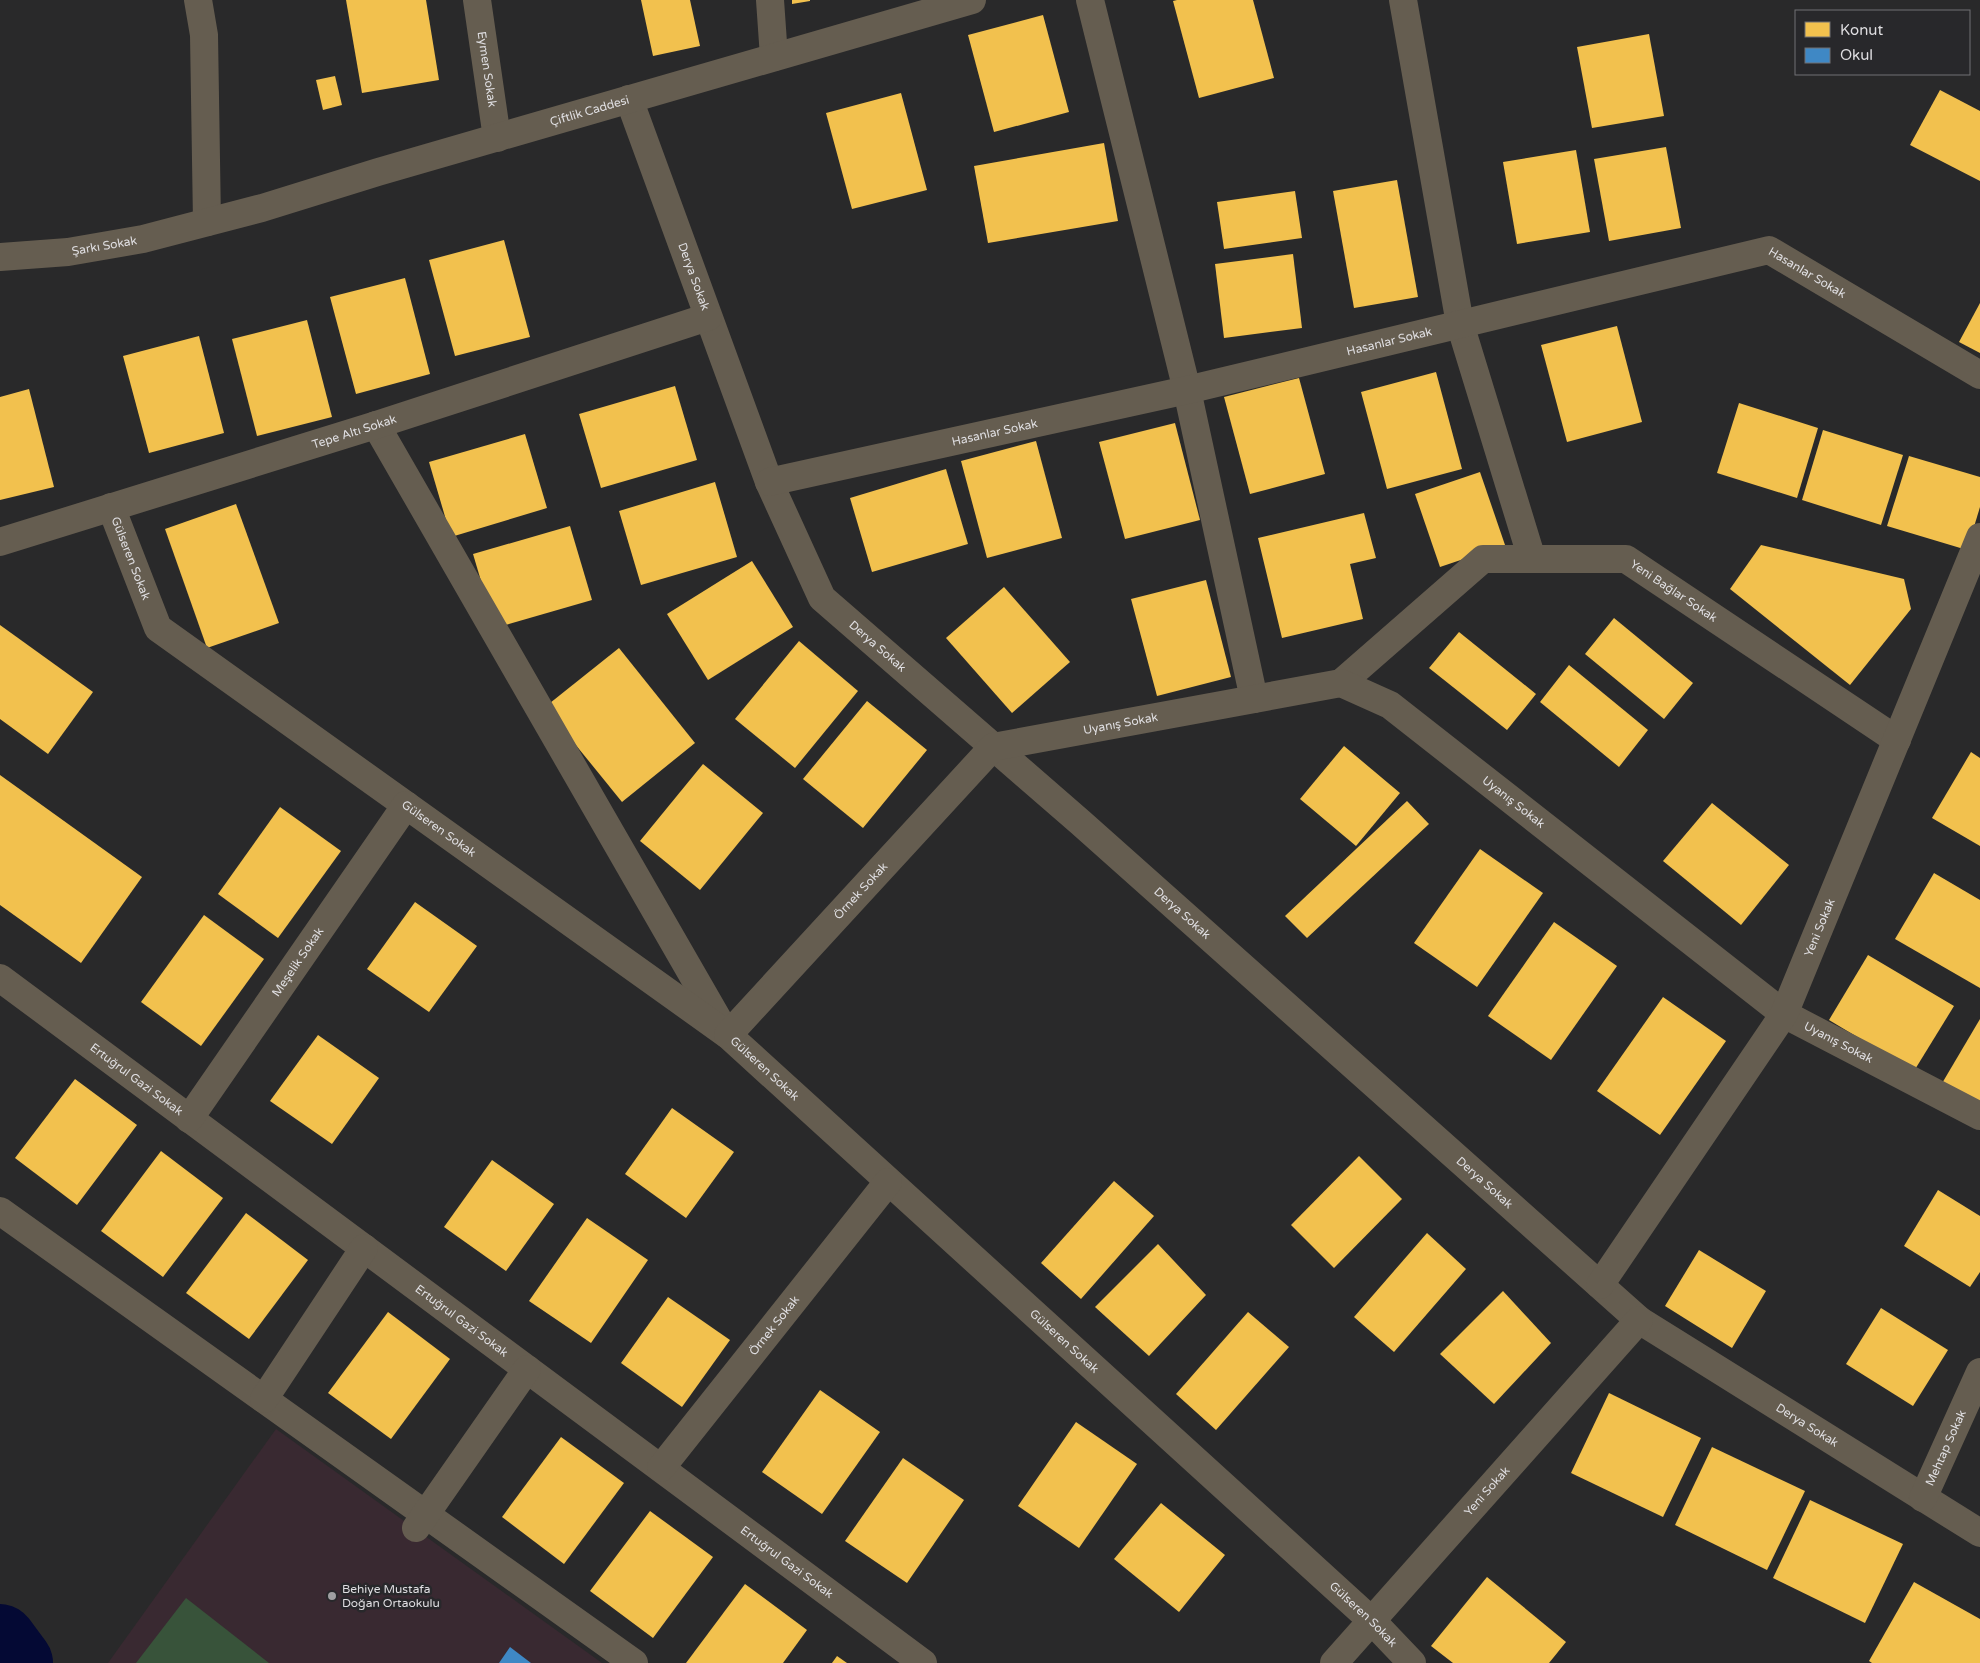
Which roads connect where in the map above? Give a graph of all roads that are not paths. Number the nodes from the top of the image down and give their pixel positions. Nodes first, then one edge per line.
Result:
1 (198, 0) edge
2 (477, 0) edge
3 (770, 0) edge
4 (972, 0) edge
5 (1090, 0) edge
6 (1403, 0) edge
7 (774, 57) junction
8 (628, 100) junction
9 (497, 138) junction
10 (207, 222) junction
11 (0, 257) edge
12 (708, 317) junction
13 (1460, 324) junction
14 (1980, 375) edge
15 (1187, 390) junction
16 (376, 425) junction
17 (769, 482) junction
18 (111, 507) junction
19 (1980, 538) edge
20 (0, 542) edge
21 (1532, 559) junction
22 (1974, 570) edge
23 (1341, 683) junction
24 (1254, 699) junction
25 (1896, 740) junction
26 (993, 747) junction
27 (406, 806) junction
28 (0, 978) edge
29 (1784, 1014) junction
30 (728, 1036) junction
31 (1980, 1116) edge
32 (189, 1119) junction
33 (888, 1182) junction
34 (0, 1211) edge
35 (364, 1248) junction
36 (1600, 1286) junction
37 (1639, 1320) junction
38 (527, 1369) junction
39 (1980, 1372) edge
40 (264, 1399) junction
41 (661, 1468) junction
42 (1923, 1498) junction
43 (421, 1522) junction
44 (1980, 1534) edge
45 (1372, 1621) junction
46 (634, 1663) edge
47 (923, 1663) edge
48 (1334, 1663) edge
49 (1412, 1663) edge

1 - 10 street
2 - 9 street, Eymen Sokak
3 - 7 street
4 - 7 street, Çiftlik Caddesi
5 - 15 street
6 - 13 street
7 - 8 street, Çiftlik Caddesi
8 - 9 street, Çiftlik Caddesi
8 - 12 street, Derya Sokak
9 - 10 street, Çiftlik Caddesi
10 - 11 street, Şarkı Sokak
12 - 16 street, Tepe Altı Sokak
12 - 17 street, Derya Sokak
13 - 14 street, Hasanlar Sokak
13 - 15 street, Hasanlar Sokak
13 - 21 street
15 - 17 street, Hasanlar Sokak
15 - 24 street
16 - 18 street, Tepe Altı Sokak
16 - 30 street
17 - 26 street, Derya Sokak
18 - 20 street, Tepe Altı Sokak
18 - 27 street, Gülseren Sokak
19 - 22 street, Yeni Sokak
21 - 23 street, Yeni Bağlar Sokak
21 - 25 street, Yeni Bağlar Sokak
22 - 25 street, Yeni Sokak
23 - 24 street, Uyanış Sokak
23 - 29 street, Uyanış Sokak
24 - 26 street, Uyanış Sokak
25 - 29 street, Yeni Sokak
26 - 30 street, Örnek Sokak
26 - 36 street, Derya Sokak
27 - 30 street, Gülseren Sokak
27 - 32 street, Meşelik Sokak
28 - 32 street, Ertuğrul Gazi Sokak
29 - 31 street, Uyanış Sokak
29 - 36 street, Yeni Sokak
30 - 33 street, Gülseren Sokak
32 - 35 street, Ertuğrul Gazi Sokak
33 - 41 street, Örnek Sokak
33 - 45 street, Gülseren Sokak
34 - 40 street
35 - 38 street, Ertuğrul Gazi Sokak
35 - 40 street
36 - 37 street, Derya Sokak
37 - 42 street, Derya Sokak
37 - 45 street, Yeni Sokak
38 - 41 street, Ertuğrul Gazi Sokak
38 - 43 street
39 - 42 street, Mehtap Sokak
40 - 43 street
41 - 47 street, Ertuğrul Gazi Sokak
42 - 44 street, Derya Sokak
43 - 46 street
45 - 48 street, Yeni Sokak
45 - 49 street, Gülseren Sokak

